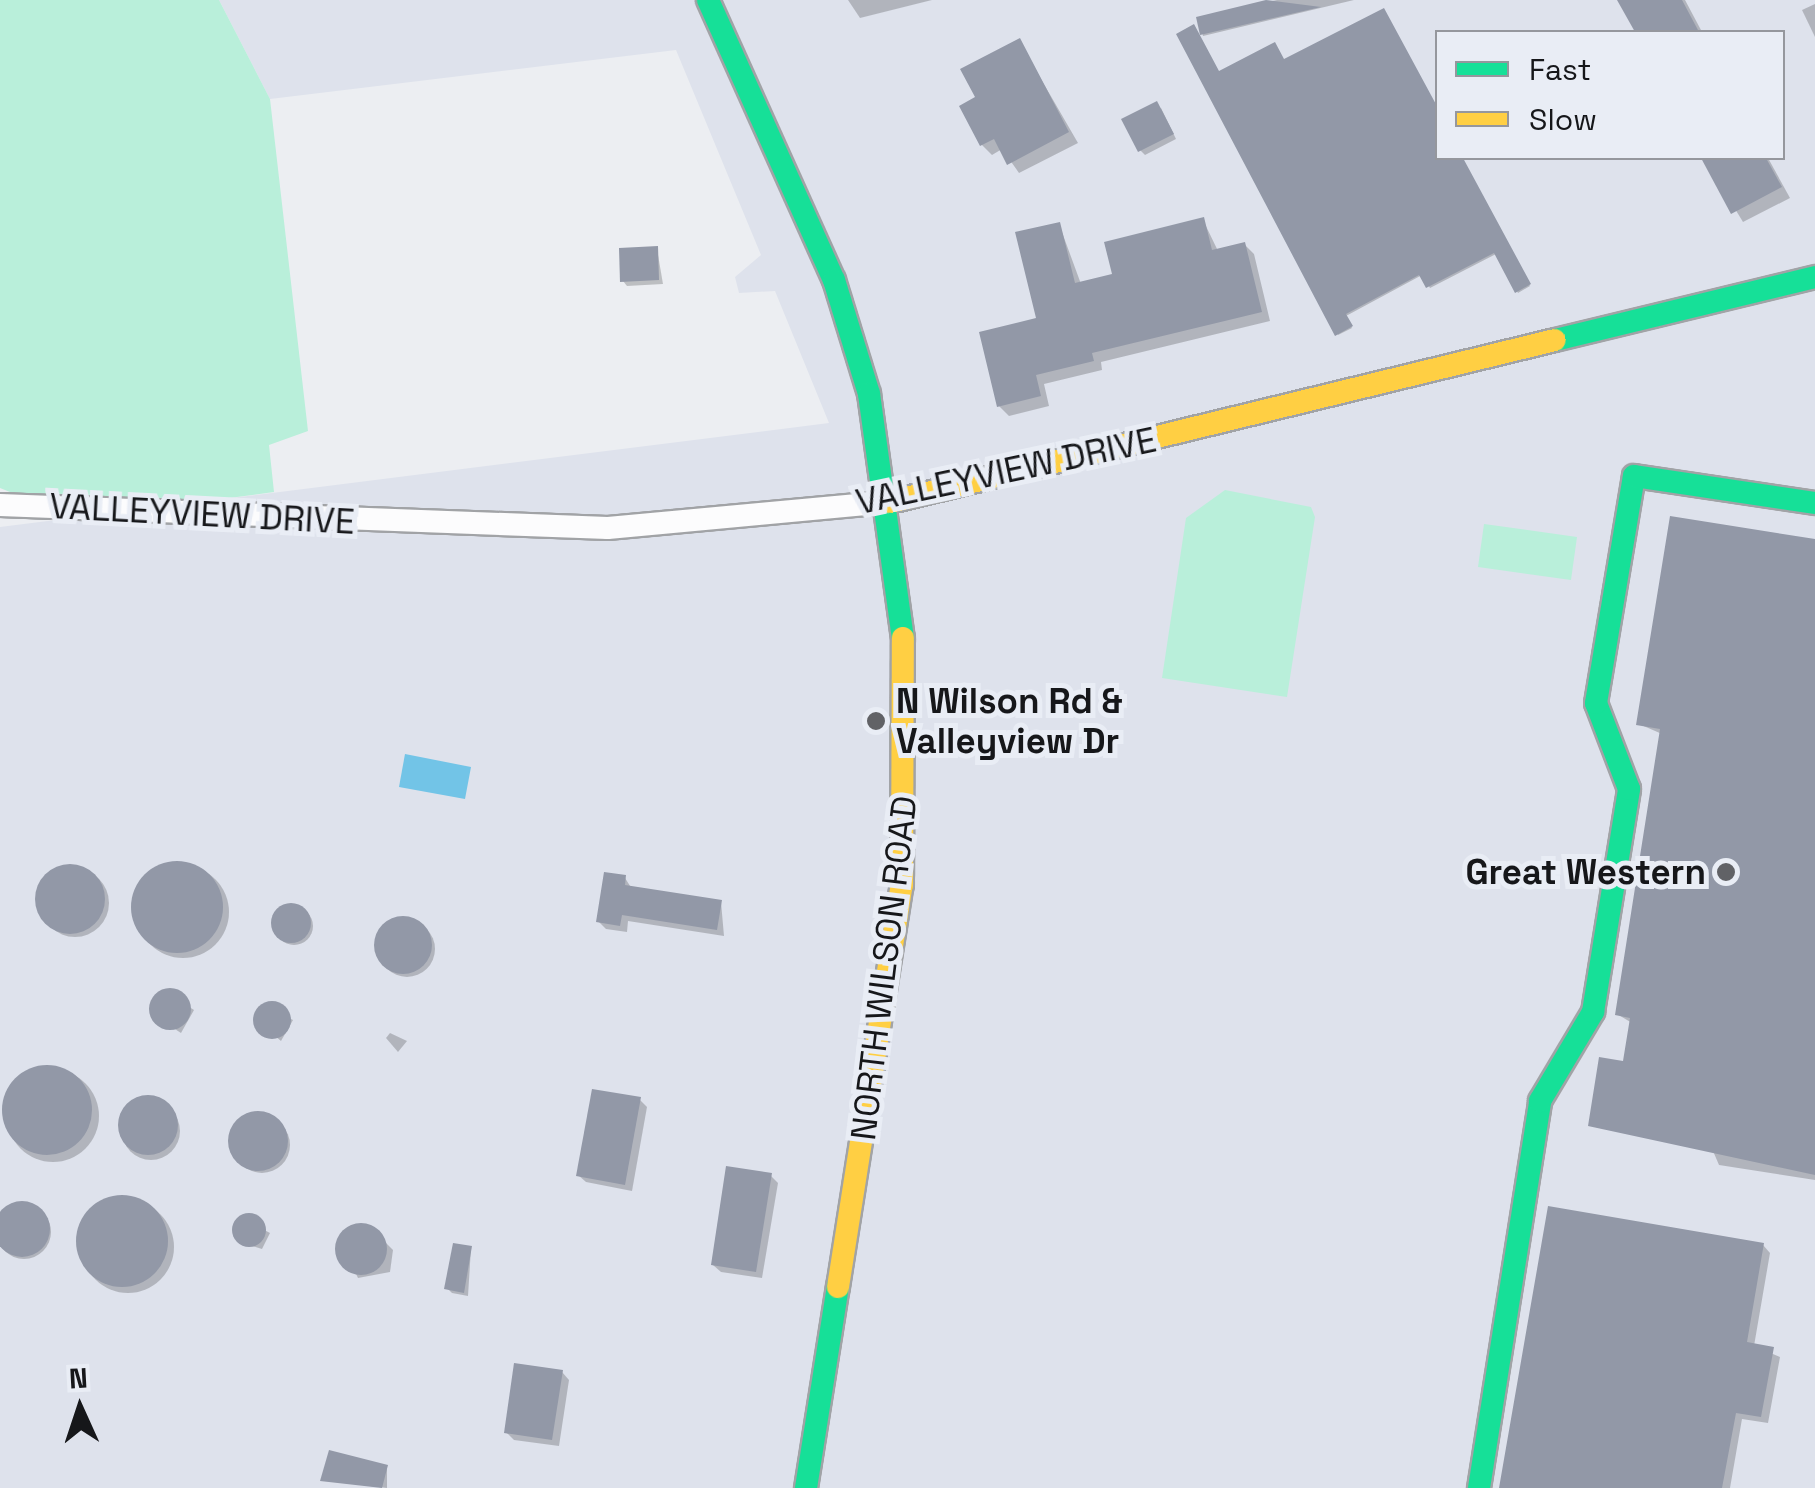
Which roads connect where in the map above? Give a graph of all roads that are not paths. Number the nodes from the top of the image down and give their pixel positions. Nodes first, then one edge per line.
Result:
1 (708, 0) edge
2 (1815, 276) edge
3 (890, 502) junction
4 (1815, 502) edge
5 (0, 505) edge
6 (806, 1488) edge
7 (1479, 1488) edge

1 - 3 street, NORTH WILSON ROAD
2 - 3 street, VALLEYVIEW DRIVE
3 - 5 street, VALLEYVIEW DRIVE
3 - 6 street, NORTH WILSON ROAD
4 - 7 street

